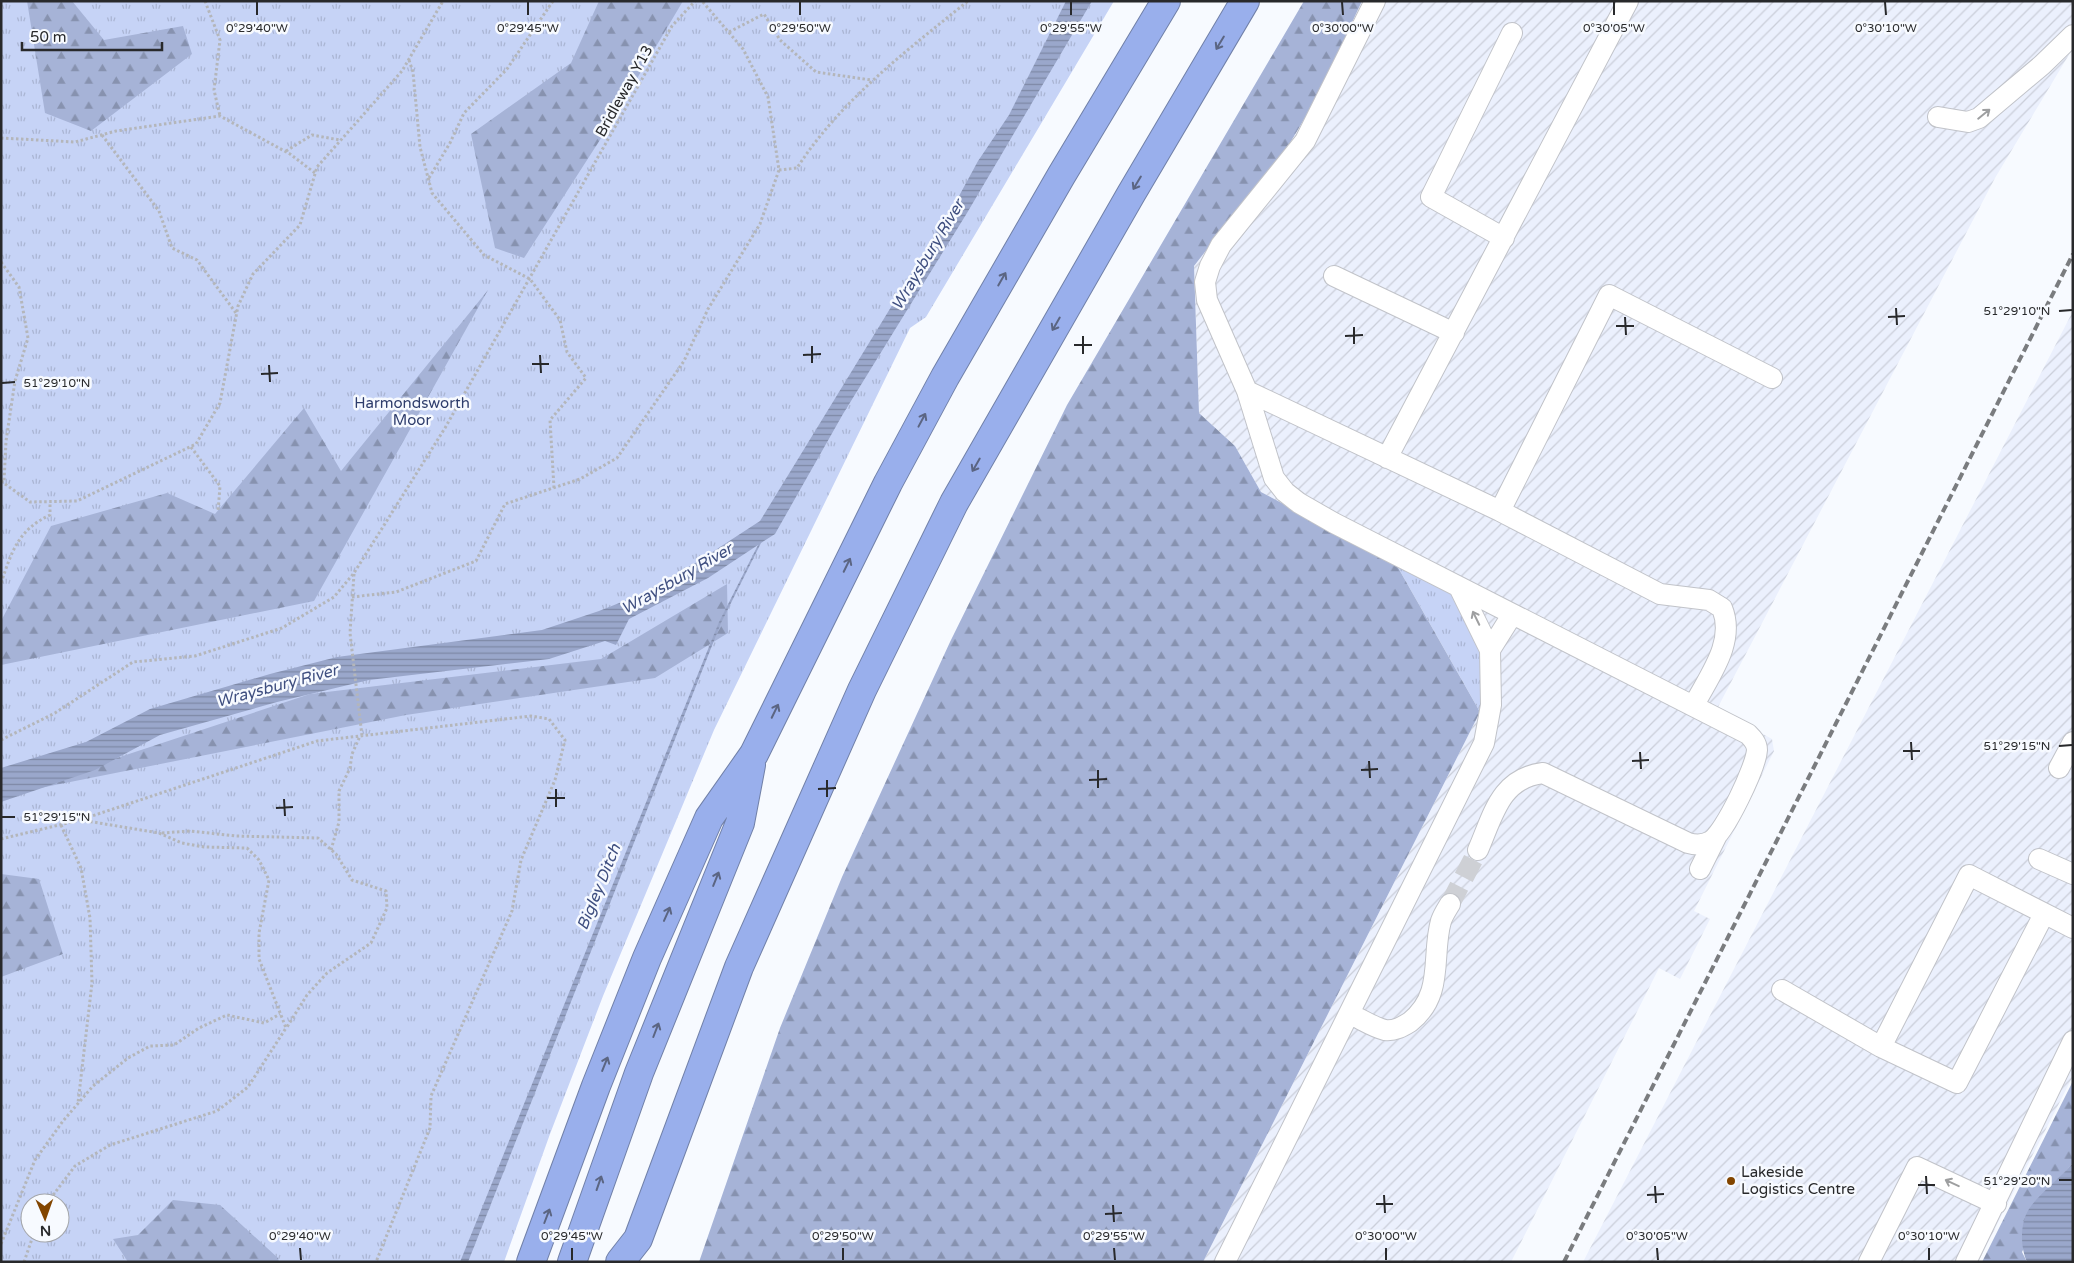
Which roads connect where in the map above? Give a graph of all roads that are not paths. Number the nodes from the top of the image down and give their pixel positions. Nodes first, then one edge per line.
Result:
1 (1166, 1) edge
2 (1245, 1) edge
3 (1375, 1) edge
4 (1628, 1) edge
5 (1512, 34) dead end
6 (2073, 35) edge
7 (1938, 118) dead end
8 (1504, 238) junction
9 (1334, 276) dead end
10 (1454, 333) junction
11 (1772, 378) dead end
12 (1247, 391) junction
13 (1387, 458) junction
14 (1500, 511) junction
15 (1459, 587) junction
16 (1512, 615) junction
17 (1490, 650) junction
18 (1694, 705) junction
19 (2073, 742) edge
20 (754, 754) junction
21 (2059, 768) dead end
22 (1717, 835) junction
23 (1478, 850) tunnel mouth
24 (2040, 859) dead end
25 (1700, 869) dead end
26 (2073, 874) edge
27 (1450, 904) tunnel mouth
28 (2044, 914) junction
29 (2073, 928) edge
30 (1782, 990) dead end
31 (1350, 1014) junction
32 (2073, 1041) edge
33 (1881, 1047) junction
34 (1996, 1204) junction
35 (638, 1250) edge
36 (531, 1262) edge
37 (572, 1262) edge
38 (620, 1262) edge
39 (1225, 1262) edge
40 (1869, 1262) edge
41 (1966, 1262) edge

20 -> 1 highway
2 -> 35 highway
3 - 12 street
4 - 8 street
5 - 8 street
7 -> 6 street
8 - 10 street
9 - 10 street
10 - 13 street
11 - 14 street
12 - 13 street
12 - 15 street
13 - 14 street
14 - 18 street
15 - 16 street
17 -> 15 street
16 - 17 street
16 - 18 street
17 - 31 street
18 - 22 street
19 - 21 street
36 -> 20 highway
37 -> 20 highway
22 - 23 street
22 - 25 street
24 - 26 street
27 - 31 street
28 - 29 street
28 - 33 street
28 - 33 street
30 - 33 street
31 - 39 street
32 - 34 street
34 -> 40 street
34 - 41 street
35 - 38 highway

